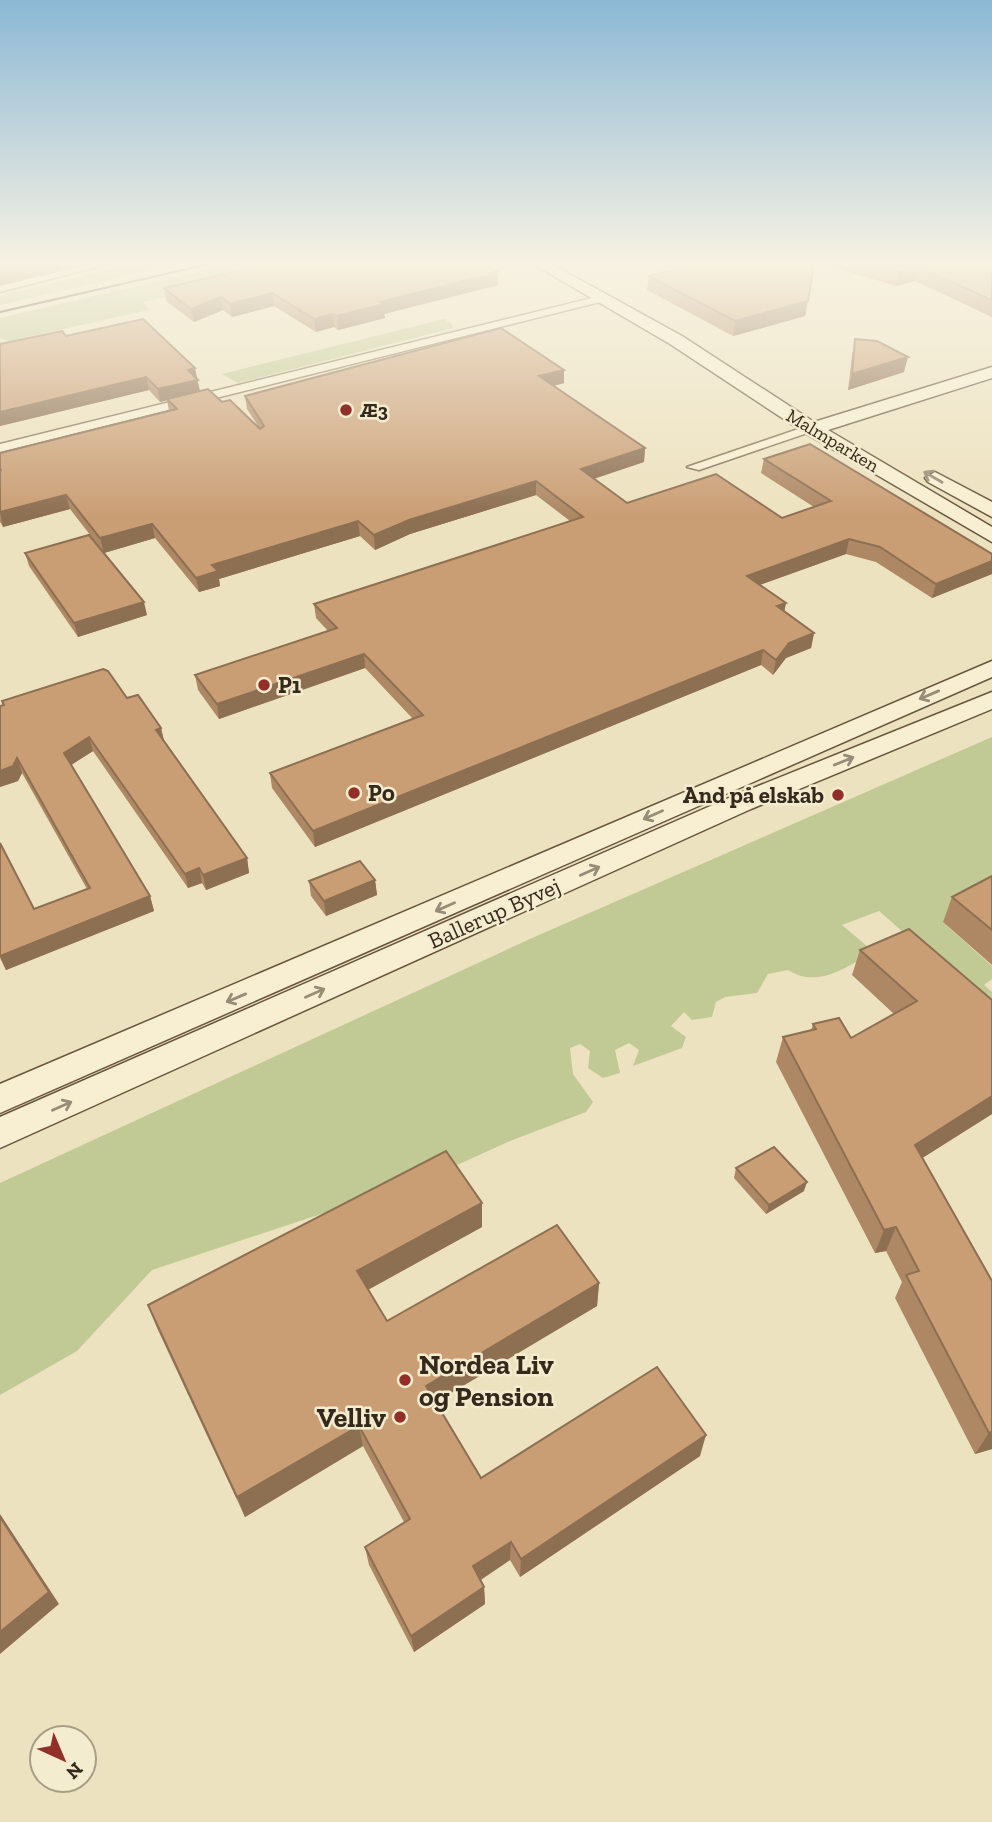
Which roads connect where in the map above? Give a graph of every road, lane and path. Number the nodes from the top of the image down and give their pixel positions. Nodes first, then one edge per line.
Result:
1 (411, 346) edge
2 (685, 346) edge
3 (688, 346) edge
4 (992, 372) edge
5 (837, 421) junction
6 (812, 429) junction
7 (867, 439) dead end
8 (0, 448) edge
9 (913, 466) dead end
10 (694, 467) dead end
11 (992, 511) edge
12 (992, 536) edge
13 (992, 668) edge
14 (992, 700) edge
15 (0, 1099) edge
16 (0, 1133) edge

1 - 8 street
2 - 6 street, Malmparken
3 - 5 street, Malmparken
4 - 5 street
5 - 6 street
5 - 7 street, Malmparken
6 - 10 street
6 - 12 street, Malmparken
11 -> 9 street, Malmparken
13 -> 15 main road, Ballerup Byvej
16 -> 14 street, Ballerup Byvej

